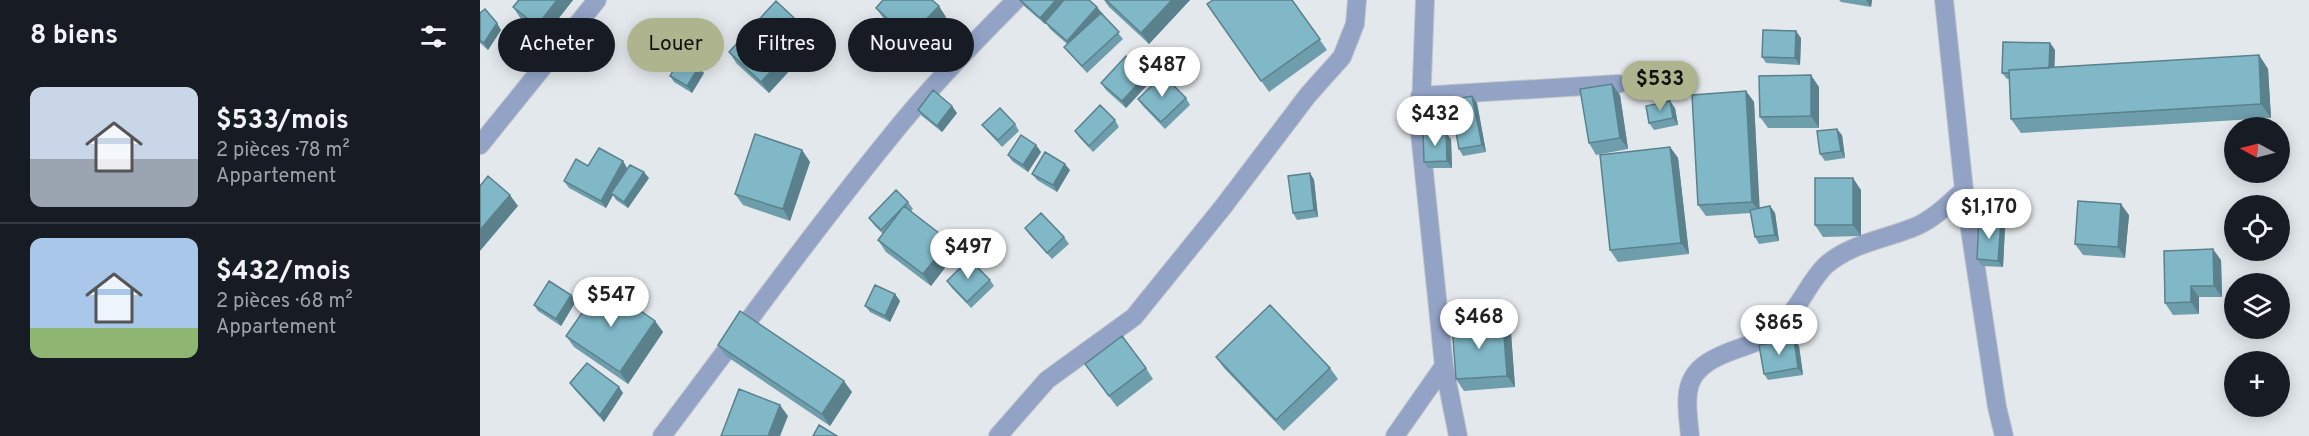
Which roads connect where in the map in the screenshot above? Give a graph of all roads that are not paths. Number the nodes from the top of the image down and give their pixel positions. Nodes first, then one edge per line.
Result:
1 (597, 0) edge
2 (1016, 0) edge
3 (1357, 0) edge
4 (1425, 0) edge
5 (1944, 0) edge
6 (1618, 84) dead end
7 (1420, 96) junction
8 (480, 145) edge
9 (1964, 190) junction
10 (1444, 366) junction
11 (662, 436) edge
12 (998, 436) edge
13 (1395, 436) edge
14 (1458, 436) edge
15 (1690, 436) edge
16 (2004, 436) edge

1 - 8 street
2 - 11 street
3 - 12 street
4 - 7 street
5 - 9 street
6 - 7 street
7 - 10 street
9 - 15 street
9 - 16 street
10 - 13 street
10 - 14 street

